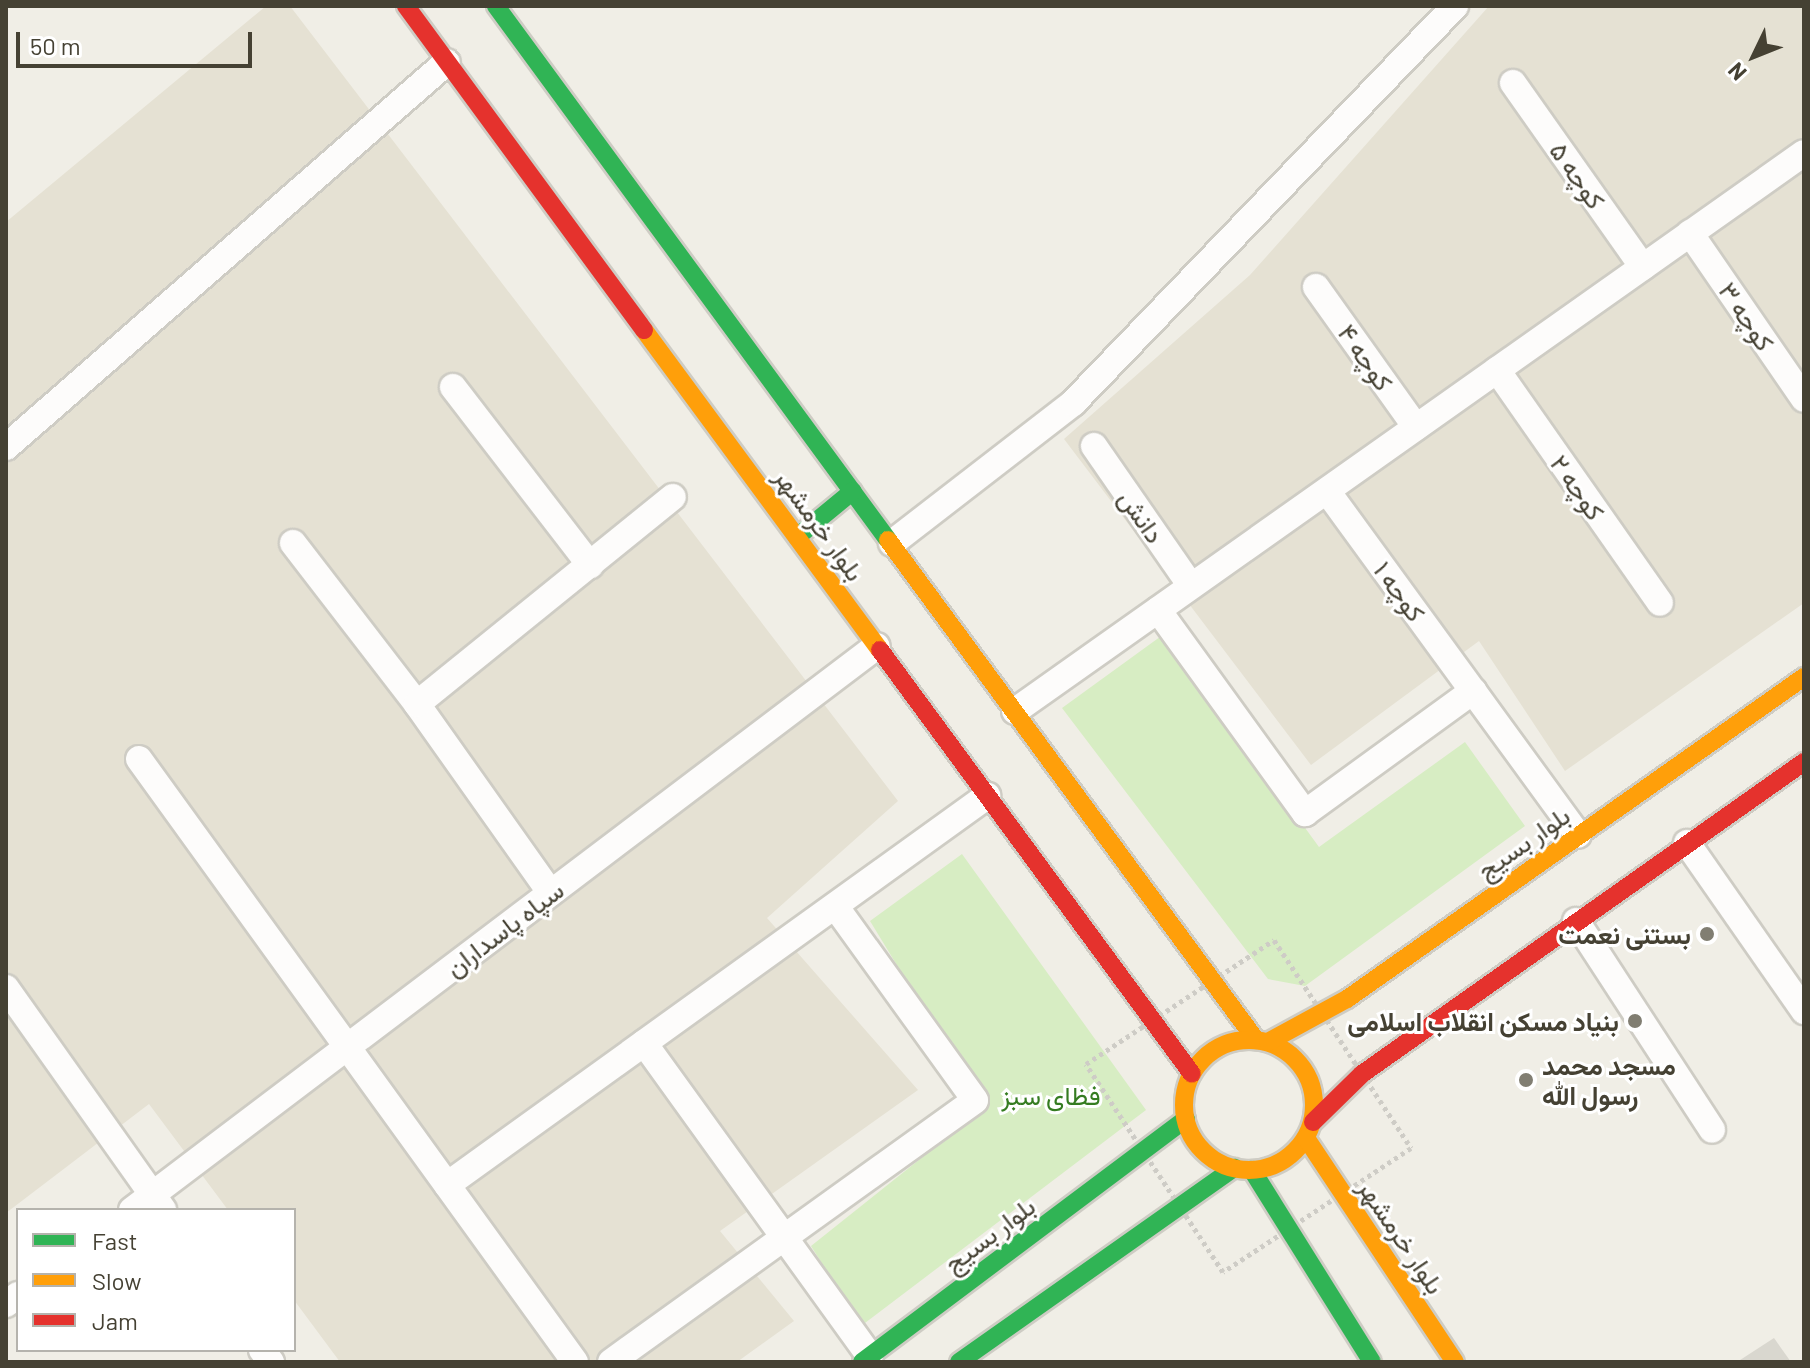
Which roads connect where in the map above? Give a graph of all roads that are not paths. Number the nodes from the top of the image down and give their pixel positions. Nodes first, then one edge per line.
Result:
1 (406, 6) edge
2 (496, 6) edge
3 (1455, 6) edge
4 (447, 62) junction
5 (1513, 83) dead end
6 (1804, 153) edge
7 (1690, 233) junction
8 (1643, 267) junction
9 (1316, 287) dead end
10 (1497, 370) junction
11 (453, 387) dead end
12 (1804, 399) edge
13 (1416, 427) junction
14 (1094, 446) dead end
15 (6, 447) edge
16 (853, 491) junction
17 (1327, 491) junction
18 (673, 497) dead end
19 (797, 537) junction
20 (293, 543) dead end
21 (892, 543) junction
22 (590, 565) junction
23 (1191, 586) junction
24 (1660, 603) dead end
25 (1158, 610) junction
26 (877, 646) junction
27 (1804, 677) edge
28 (1473, 691) junction
29 (417, 704) junction
30 (1015, 711) junction
31 (139, 759) dead end
32 (1804, 762) edge
33 (987, 796) junction
34 (1578, 835) junction
35 (1687, 843) junction
36 (550, 892) junction
37 (835, 906) junction
38 (1576, 921) junction
39 (6, 988) edge
40 (1804, 1011) edge
41 (1262, 1041) junction
42 (644, 1043) junction
43 (348, 1047) junction
44 (1192, 1074) junction
45 (1186, 1119) junction
46 (1309, 1130) junction
47 (1712, 1130) dead end
48 (1243, 1169) junction
49 (447, 1185) junction
50 (149, 1205) edge
51 (784, 1237) junction
52 (866, 1359) edge
53 (575, 1362) edge
54 (611, 1362) edge
55 (959, 1362) edge
56 (1372, 1362) edge
57 (1455, 1362) edge

1 - 4 main road, بلوار خرمشهر
2 - 16 main road, بلوار خرمشهر
3 - 21 street
4 - 15 street
4 - 19 main road, بلوار خرمشهر
5 - 8 street, کوچه ۵
6 - 7 street
7 - 8 street
7 - 12 street, کوچه ۳
8 - 10 street
9 - 13 street, کوچه ۴
10 - 13 street
10 - 24 street, کوچه ۲
11 - 22 street
13 - 17 street
14 - 23 street, دانش
16 - 19 main road
16 - 21 main road, بلوار خرمشهر
17 - 23 street
17 - 28 street, کوچه ۱
18 - 22 street
19 - 26 main road, بلوار خرمشهر
20 - 29 street
21 - 30 main road, بلوار خرمشهر
22 - 29 street
23 - 25 street
25 - 28 street
25 - 30 street
26 - 33 main road, بلوار خرمشهر
26 - 36 street, سپاه پاسداران
27 - 34 main road, بلوار بسیج
28 - 34 street, کوچه ۱
29 - 36 street
30 - 41 main road, بلوار خرمشهر
31 - 43 street
32 - 35 main road
33 - 37 street
33 - 44 main road, بلوار خرمشهر
34 - 41 main road, بلوار بسیج
35 - 38 main road
35 - 40 street
36 - 43 street, سپاه پاسداران
37 - 42 street
37 - 51 street
38 - 46 main road
38 - 47 street
39 - 50 street
41 - 44 main road
41 - 46 main road
42 - 49 street
42 - 51 street
43 - 49 street
43 - 50 street, سپاه پاسداران
44 - 45 main road
45 - 48 main road
45 - 52 main road, بلوار بسیج
46 - 48 main road
46 - 57 main road, بلوار خرمشهر
48 - 55 main road
48 - 56 main road
49 - 53 street
51 - 52 street
51 - 54 street

